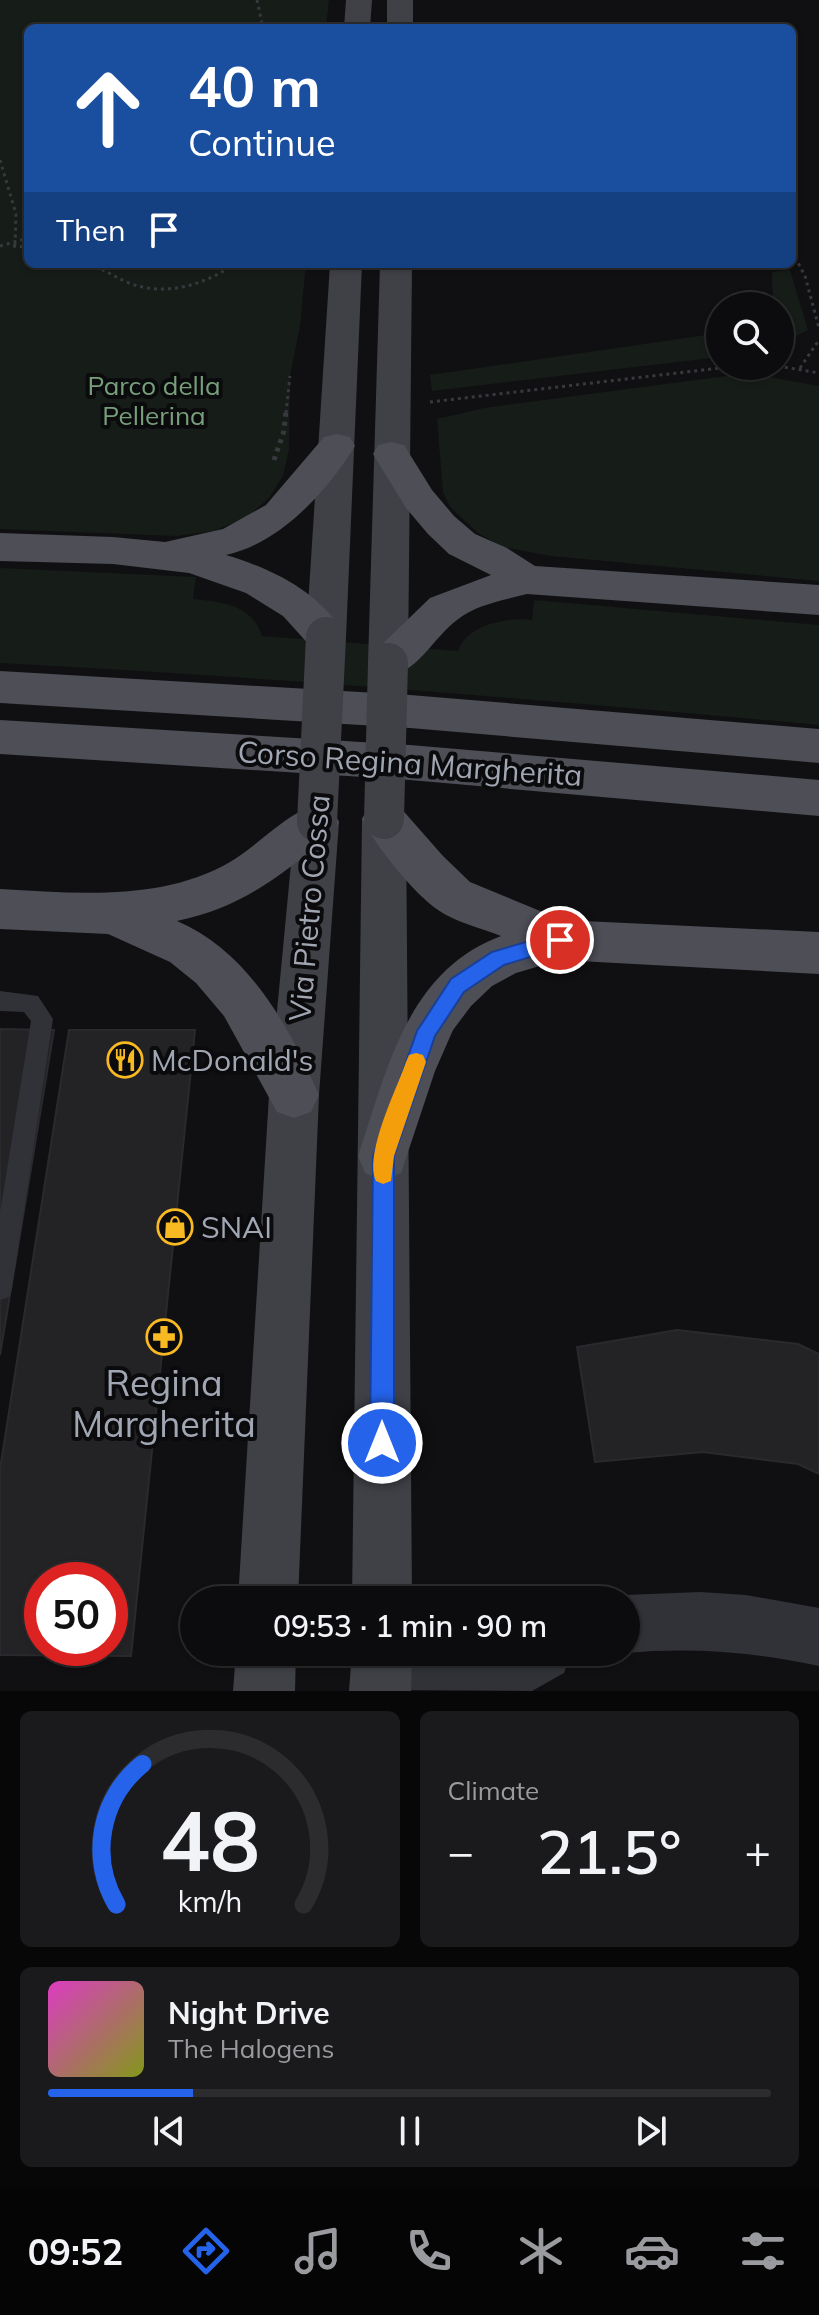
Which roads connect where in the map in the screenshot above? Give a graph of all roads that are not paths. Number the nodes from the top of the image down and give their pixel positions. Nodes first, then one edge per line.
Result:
1 (359, 0) edge
2 (400, 0) edge
3 (357, 24) edge
4 (400, 24) edge
5 (346, 268) edge
6 (396, 268) edge
7 (337, 446) junction
8 (391, 454) junction
9 (0, 547) edge
10 (169, 554) junction
11 (527, 580) junction
12 (819, 600) edge
13 (326, 637) junction
14 (388, 663) junction
15 (0, 687) edge
16 (0, 737) edge
17 (819, 746) edge
18 (819, 798) edge
19 (384, 819) junction
20 (317, 822) junction
21 (0, 909) edge
22 (112, 914) junction
23 (560, 940) junction
24 (819, 953) edge
25 (0, 1001) edge
26 (294, 1095) junction
27 (383, 1156) junction
28 (0, 1288) edge
29 (269, 1586) edge
30 (382, 1586) edge
31 (640, 1623) edge
32 (819, 1637) edge
33 (265, 1666) edge
34 (448, 1666) edge
35 (519, 1666) edge
36 (381, 1668) edge
37 (264, 1691) edge
38 (475, 1691) edge

1 - 3 main road
2 - 4 main road
5 - 7 main road, Via Pietro Cossa
6 - 8 main road
7 - 10 main road
7 - 13 main road, Via Pietro Cossa
8 - 11 main road
8 - 14 main road
9 - 10 main road
10 - 13 main road
11 - 12 main road
11 - 14 main road
13 - 20 main road, Via Pietro Cossa, bridge
14 - 19 main road, bridge
15 - 17 main road, Corso Regina Margherita
16 - 18 main road, Corso Regina Margherita
19 - 23 main road
19 - 27 main road
20 - 22 main road
20 - 26 main road, Via Pietro Cossa
21 - 22 main road
22 - 26 main road
23 - 24 main road
23 - 27 main road
25 - 28 lane
26 - 29 main road, Via Pietro Cossa
27 - 30 main road
31 - 32 street
33 - 37 main road
34 - 36 street
35 - 38 street

